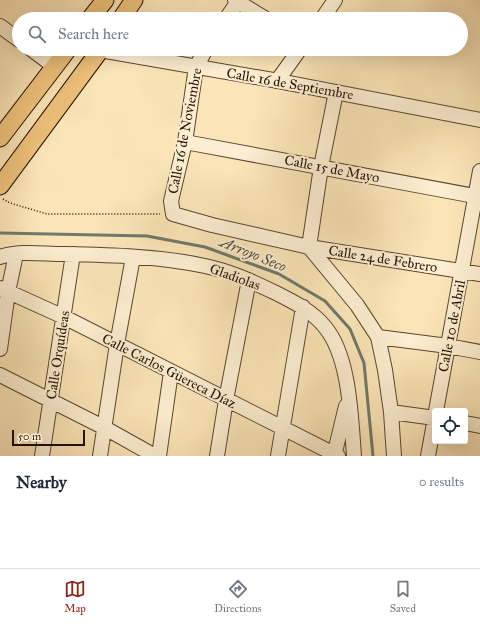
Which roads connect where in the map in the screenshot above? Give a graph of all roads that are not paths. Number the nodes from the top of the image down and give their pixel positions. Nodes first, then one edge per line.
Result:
1 (105, 0) edge
2 (134, 0) edge
3 (336, 0) edge
4 (237, 1) edge
5 (96, 12) edge
6 (126, 12) edge
7 (230, 12) edge
8 (255, 12) edge
9 (327, 12) edge
10 (0, 26) edge
11 (12, 35) edge
12 (40, 56) edge
13 (63, 56) edge
14 (96, 56) edge
15 (138, 56) edge
16 (202, 56) edge
17 (295, 56) edge
18 (55, 67) junction
19 (196, 67) junction
20 (277, 81) junction
21 (336, 92) junction
22 (480, 120) edge
23 (0, 138) edge
24 (185, 142) junction
25 (321, 167) junction
26 (480, 171) edge
27 (3, 188) edge
28 (478, 197) edge
29 (309, 247) junction
30 (16, 254) junction
31 (73, 254) junction
32 (0, 257) edge
33 (133, 257) junction
34 (462, 271) junction
35 (480, 274) edge
36 (249, 280) junction
37 (4, 290) edge
38 (303, 307) junction
39 (64, 317) junction
40 (378, 337) junction
41 (117, 344) junction
42 (448, 346) junction
43 (0, 349) edge
44 (480, 352) edge
45 (171, 372) junction
46 (0, 375) edge
47 (348, 399) junction
48 (226, 400) junction
49 (51, 402) junction
50 (437, 408) edge
51 (391, 412) junction
52 (432, 418) edge
53 (468, 424) edge
54 (480, 426) edge
55 (282, 427) junction
56 (105, 428) junction
57 (432, 434) edge
58 (335, 455) edge
59 (42, 456) edge
60 (100, 456) edge
61 (155, 456) edge
62 (159, 456) edge
63 (217, 456) edge
64 (278, 456) edge
65 (354, 456) edge
66 (394, 456) edge
67 (428, 456) edge

1 - 5 main road
2 - 6 main road
3 - 9 street
4 - 7 street
4 - 8 street
10 - 11 street
12 - 18 street
13 - 18 main road
14 - 27 main road
15 - 19 street, Calle 16 de Septiembre
16 - 19 street, Calle 16 de Noviembre
17 - 20 street
18 - 23 main road
19 - 20 street, Calle 16 de Septiembre
19 - 24 street, Calle 16 de Noviembre
20 - 21 street, Calle 16 de Septiembre
21 - 22 street, Calle 16 de Septiembre
21 - 25 street
24 - 25 street, Calle 15 de Mayo
24 - 29 street, Calle 16 de Noviembre
25 - 28 street, Calle 15 de Mayo
25 - 29 street
26 - 28 street, Calle 10 de Abril
28 - 34 street, Calle 10 de Abril
29 - 34 street, Calle 24 de Febrero
29 - 40 street
30 - 31 street, Gladiolas
30 - 32 street, Gladiolas
30 - 37 street
31 - 33 street, Gladiolas
31 - 39 street, Calle Orquídeas
33 - 36 street, Gladiolas
33 - 41 street
34 - 35 street, Calle 24 de Febrero
34 - 42 street, Calle 10 de Abril
36 - 38 street, Gladiolas
36 - 48 street
37 - 39 street, Calle Carlos Güereca Díaz
37 - 43 street
38 - 47 street, Gladiolas
38 - 55 street
39 - 41 street, Calle Carlos Güereca Díaz
39 - 49 street, Calle Orquídeas
40 - 42 street
40 - 51 street
41 - 45 street, Calle Carlos Güereca Díaz
41 - 56 street
42 - 44 street
42 - 50 street, Calle 10 de Abril
45 - 48 street, Calle Carlos Güereca Díaz
45 - 62 street
46 - 49 street
47 - 58 street
47 - 65 street, Gladiolas
48 - 55 street, Calle Carlos Güereca Díaz
48 - 63 street
49 - 56 street
49 - 59 street, Calle Orquídeas
51 - 52 street
51 - 66 street
53 - 54 street
55 - 58 street, Calle Carlos Güereca Díaz
55 - 64 street
56 - 60 street
56 - 61 street
57 - 67 street

